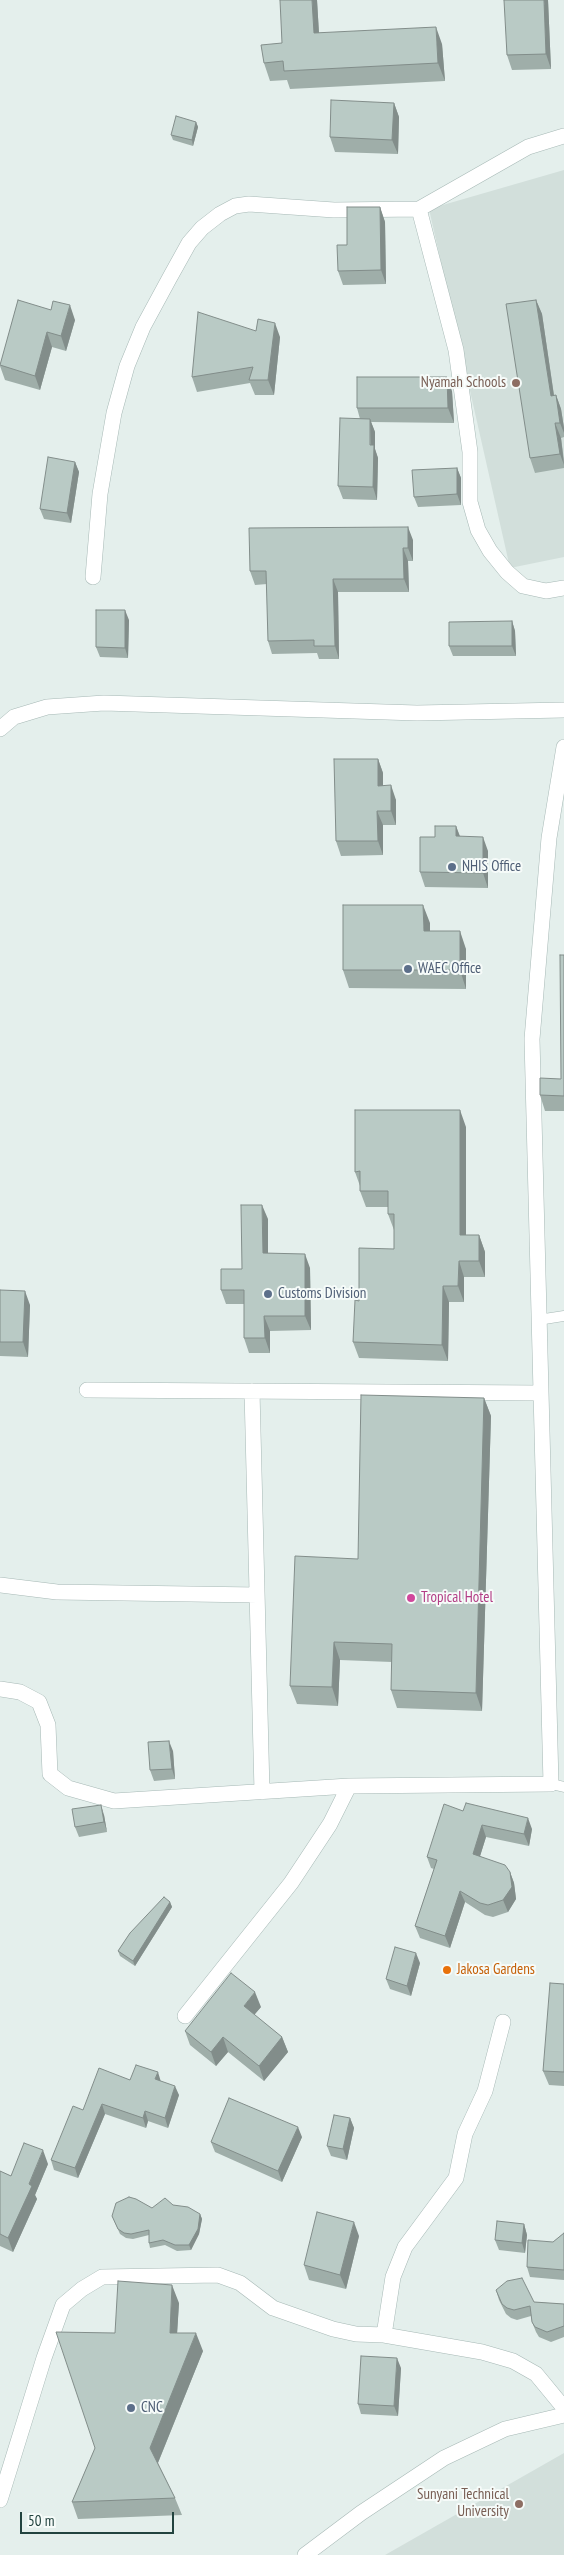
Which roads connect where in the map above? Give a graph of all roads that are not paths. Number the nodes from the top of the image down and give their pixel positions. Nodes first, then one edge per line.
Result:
1 (564, 136) edge
2 (419, 209) junction
3 (93, 577) dead end
4 (564, 588) edge
5 (564, 710) edge
6 (0, 729) edge
7 (564, 747) edge
8 (564, 1316) edge
9 (538, 1320) junction
10 (87, 1390) dead end
11 (252, 1391) junction
12 (540, 1393) junction
13 (0, 1584) edge
14 (257, 1595) junction
15 (0, 1689) edge
16 (349, 1786) junction
17 (557, 1786) edge
18 (262, 1792) junction
19 (185, 2016) dead end
20 (503, 2022) dead end
21 (384, 2335) junction
22 (564, 2408) edge
23 (564, 2415) edge
24 (0, 2500) edge
25 (305, 2555) edge

1 - 2 street
2 - 3 street
2 - 4 street
5 - 6 street
7 - 9 street
8 - 9 lane
9 - 12 street
10 - 11 street
11 - 12 street
11 - 14 street
12 - 17 street
13 - 14 street
14 - 18 street
15 - 18 street
16 - 17 street
16 - 18 street
16 - 19 street
20 - 21 street
21 - 22 street
21 - 24 street
23 - 25 street

